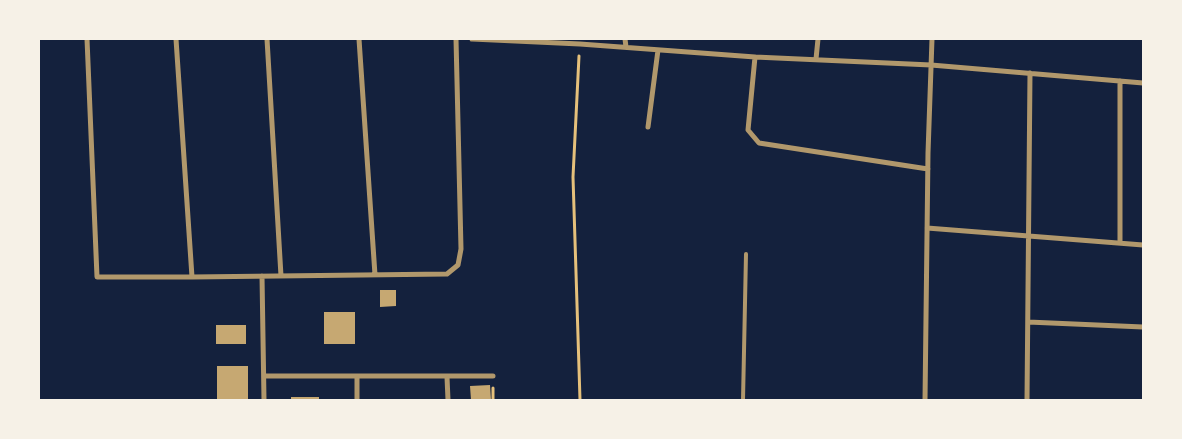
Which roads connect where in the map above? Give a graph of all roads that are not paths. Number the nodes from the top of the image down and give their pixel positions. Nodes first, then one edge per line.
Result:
1 (87, 39) edge
2 (176, 39) edge
3 (266, 39) edge
4 (359, 39) edge
5 (456, 39) edge
6 (472, 39) edge
7 (625, 39) edge
8 (818, 39) edge
9 (932, 39) edge
10 (580, 41) edge
11 (626, 47) junction
12 (658, 50) junction
13 (755, 57) junction
14 (816, 59) junction
15 (931, 66) junction
16 (1030, 73) junction
17 (1120, 81) junction
18 (1143, 82) edge
19 (648, 126) dead end
20 (928, 170) junction
21 (927, 228) junction
22 (1028, 237) junction
23 (1120, 242) junction
24 (1143, 245) edge
25 (746, 254) dead end
26 (375, 275) junction
27 (262, 276) junction
28 (281, 276) junction
29 (192, 277) junction
30 (1028, 322) junction
31 (1143, 327) edge
32 (264, 376) junction
33 (447, 376) junction
34 (493, 376) dead end
35 (357, 377) junction
36 (264, 400) edge
37 (358, 400) edge
38 (448, 400) edge
39 (743, 400) edge
40 (925, 400) edge
41 (1027, 400) edge

1 - 29 street
2 - 29 street
3 - 28 street
4 - 26 street
5 - 26 street
6 - 10 street
7 - 11 street
8 - 14 street
9 - 15 street
10 - 11 street
11 - 12 street
12 - 13 street
12 - 19 street
13 - 14 street
13 - 20 street
14 - 15 street
15 - 16 street
15 - 20 street
16 - 17 street
16 - 22 street
17 - 18 street
17 - 23 street
20 - 21 street
21 - 22 street
21 - 40 street
22 - 23 street
22 - 30 street
23 - 24 street
25 - 39 lane
26 - 28 street
27 - 28 street
27 - 29 street
27 - 32 street
30 - 31 street
30 - 41 street
32 - 35 street
32 - 36 street
33 - 34 street
33 - 35 street
33 - 38 street
35 - 37 street

